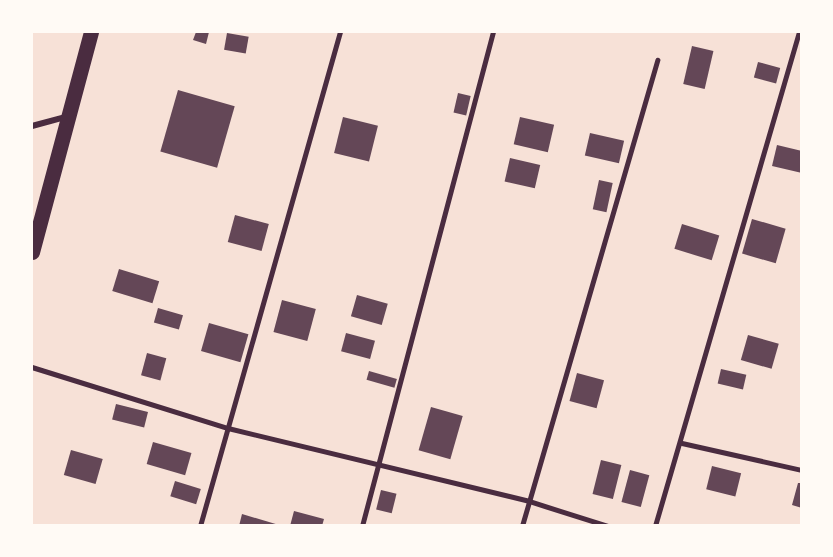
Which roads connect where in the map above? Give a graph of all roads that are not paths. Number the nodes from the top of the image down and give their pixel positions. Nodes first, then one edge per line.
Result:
1 (91, 32) edge
2 (340, 32) edge
3 (494, 32) edge
4 (799, 32) edge
5 (657, 60) dead end
6 (68, 116) junction
7 (32, 126) edge
8 (36, 222) edge
9 (32, 252) edge
10 (32, 367) edge
11 (228, 428) junction
12 (682, 443) junction
13 (379, 464) junction
14 (801, 470) edge
15 (529, 501) junction
16 (200, 525) edge
17 (362, 525) edge
18 (522, 525) edge
19 (608, 525) edge
20 (655, 525) edge

1 - 6 main road
2 - 11 lane
3 - 13 lane
4 - 12 lane
5 - 15 lane
6 - 7 street
6 - 8 main road
8 - 9 main road
10 - 11 lane
11 - 13 lane
11 - 16 lane
12 - 14 lane
12 - 20 lane
13 - 15 lane
13 - 17 lane
15 - 18 lane
15 - 19 lane

